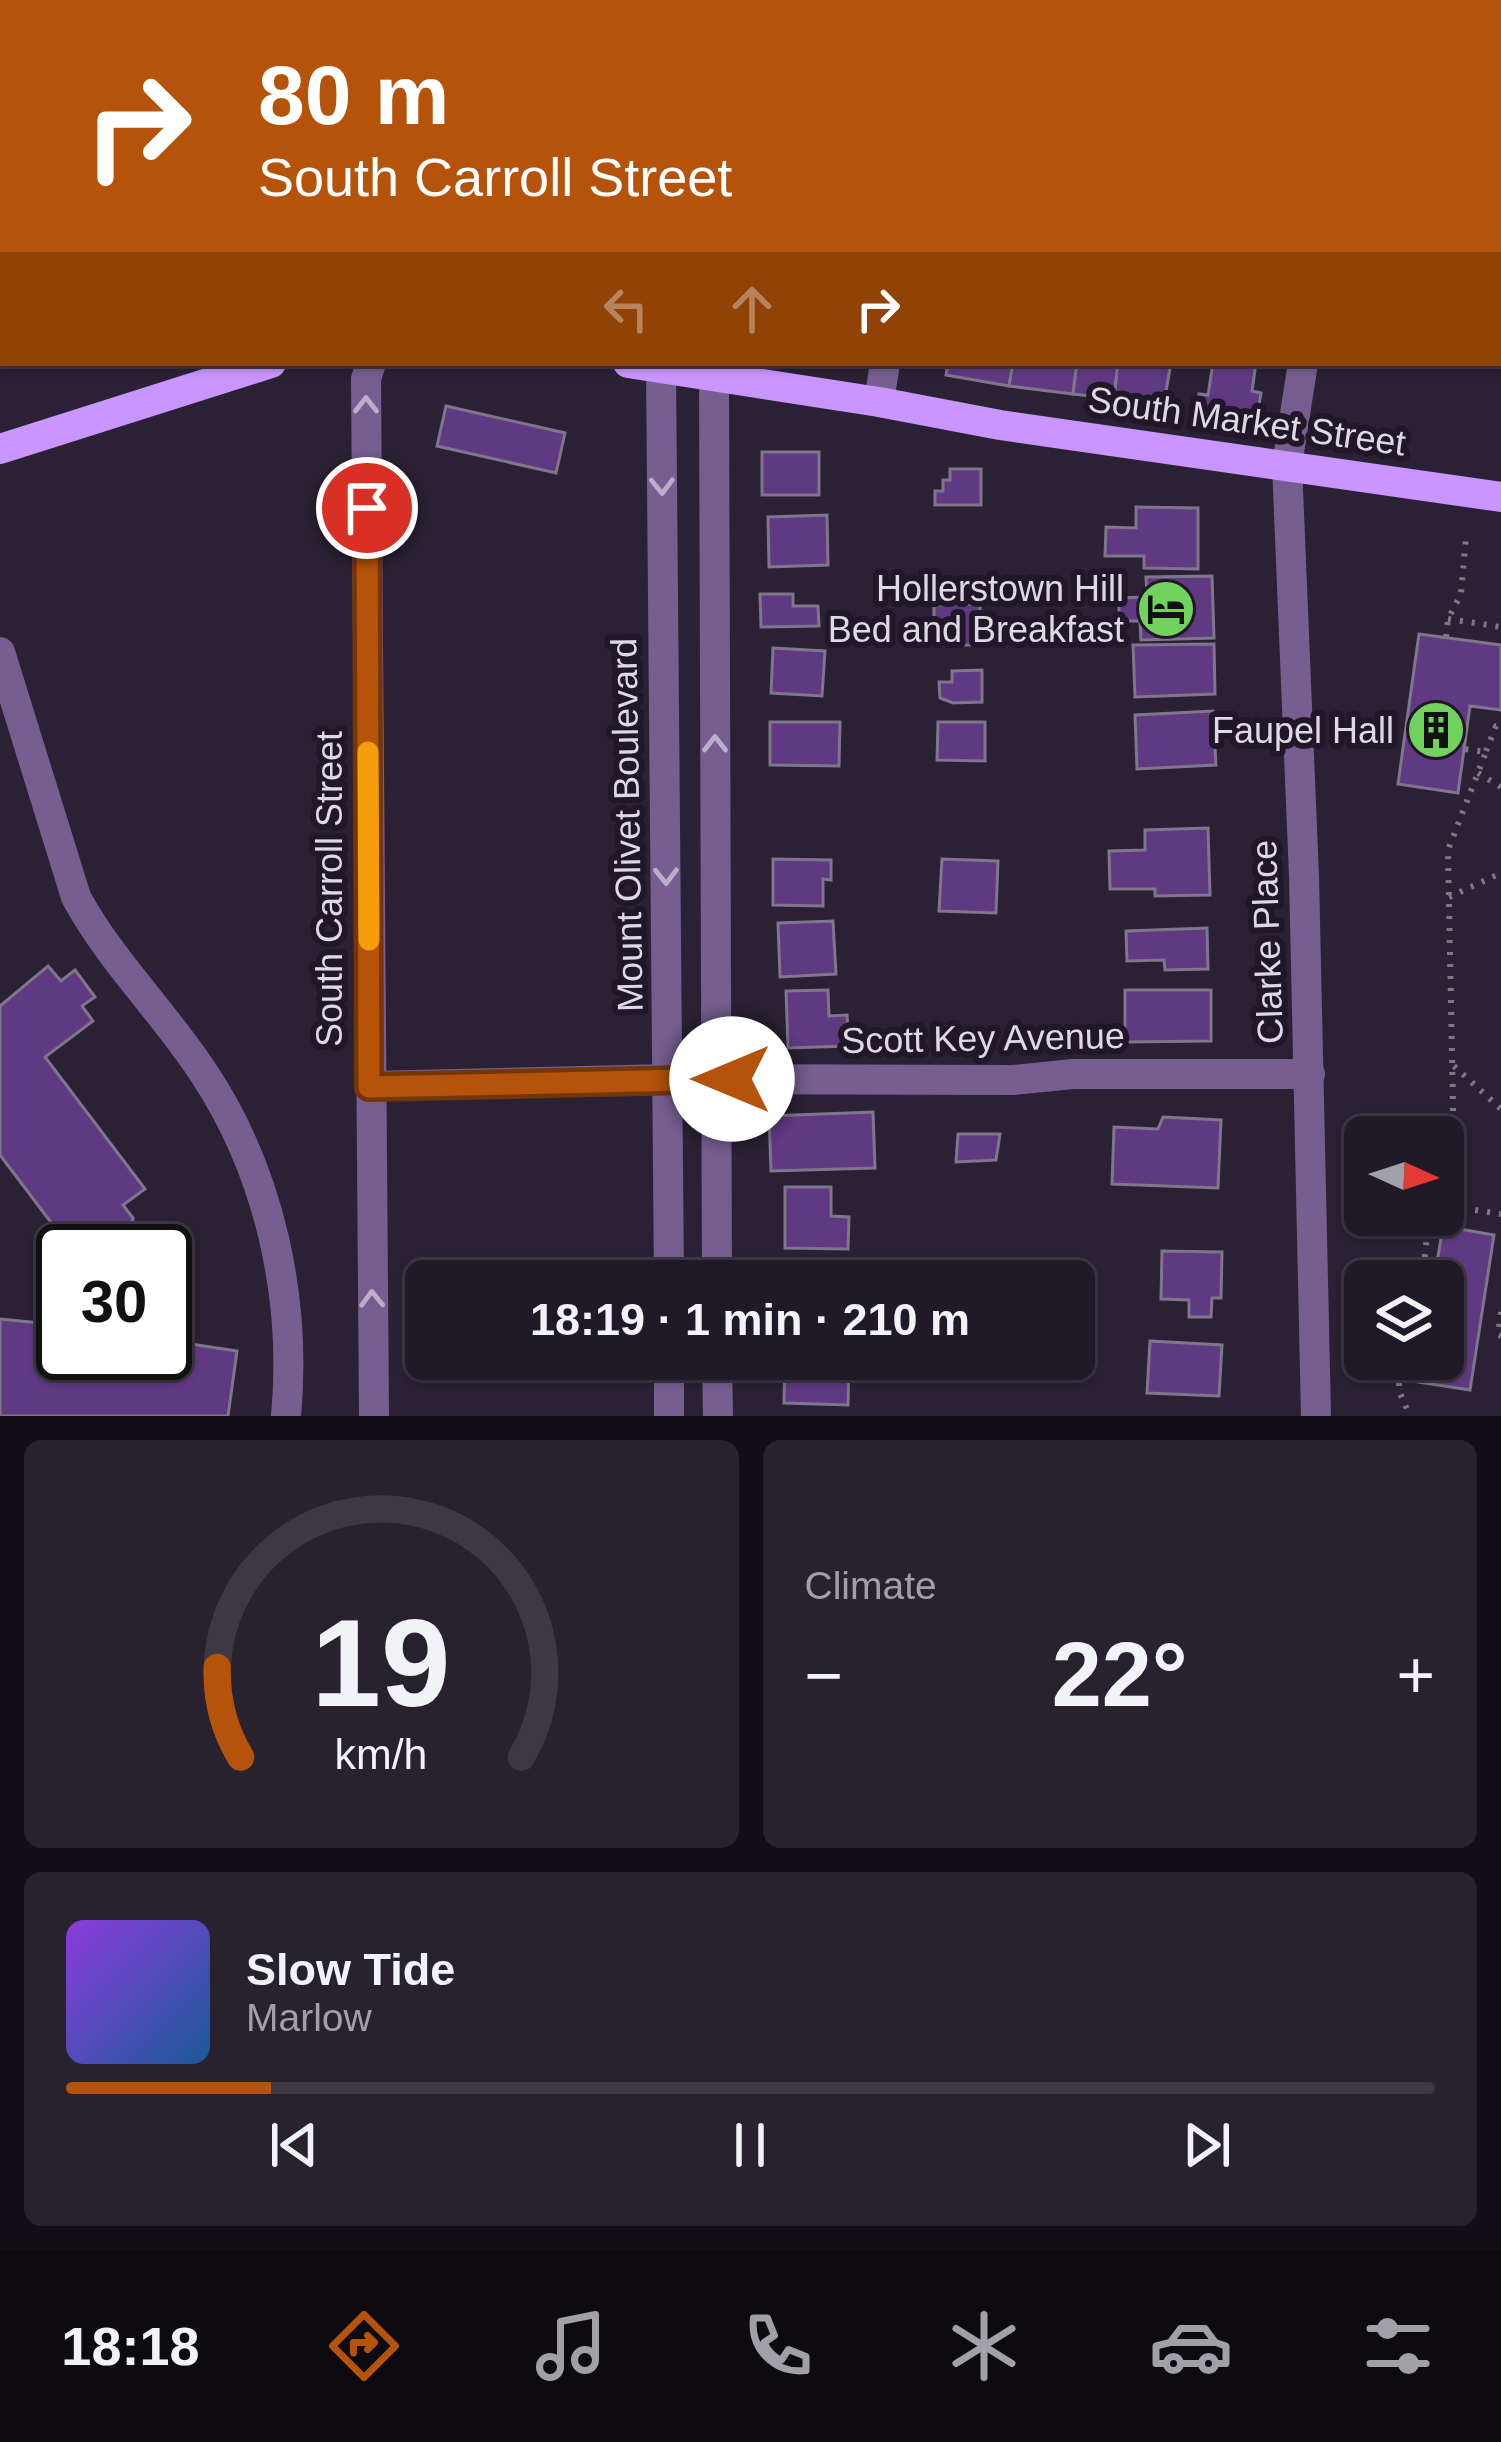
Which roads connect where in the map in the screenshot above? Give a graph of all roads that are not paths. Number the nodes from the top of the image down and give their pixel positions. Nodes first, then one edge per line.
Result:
1 (261, 366) edge
2 (369, 366) edge
3 (644, 366) edge
4 (885, 366) edge
5 (1304, 366) edge
6 (661, 369) junction
7 (714, 377) junction
8 (879, 402) junction
9 (0, 447) edge
10 (1287, 465) junction
11 (1501, 496) edge
12 (0, 652) edge
13 (1310, 1074) junction
14 (668, 1079) junction
15 (715, 1079) junction
16 (369, 1087) junction
17 (669, 1260) edge
18 (716, 1260) edge
19 (669, 1380) edge
20 (717, 1380) edge
21 (286, 1416) edge
22 (374, 1416) edge
23 (669, 1416) edge
24 (718, 1416) edge
25 (1316, 1416) edge

1 - 9 main road
16 -> 2 street, South Carroll Street
3 - 6 main road, South Market Street
4 - 8 street
5 - 10 street, Clarke Place
6 - 7 main road, South Market Street
6 -> 14 street, Mount Olivet Boulevard
7 - 8 main road, South Market Street
15 -> 7 street
8 - 10 main road, South Market Street
10 - 11 main road, South Market Street
10 - 13 street, Clarke Place
12 - 21 street
13 - 15 street, Scott Key Avenue
13 - 25 street, Clarke Place
14 - 15 street, Scott Key Avenue
14 - 16 street, Scott Key Avenue
14 - 17 street, Mount Olivet Boulevard
15 - 18 street
22 -> 16 street, South Carroll Street
19 - 23 street
20 - 24 street

